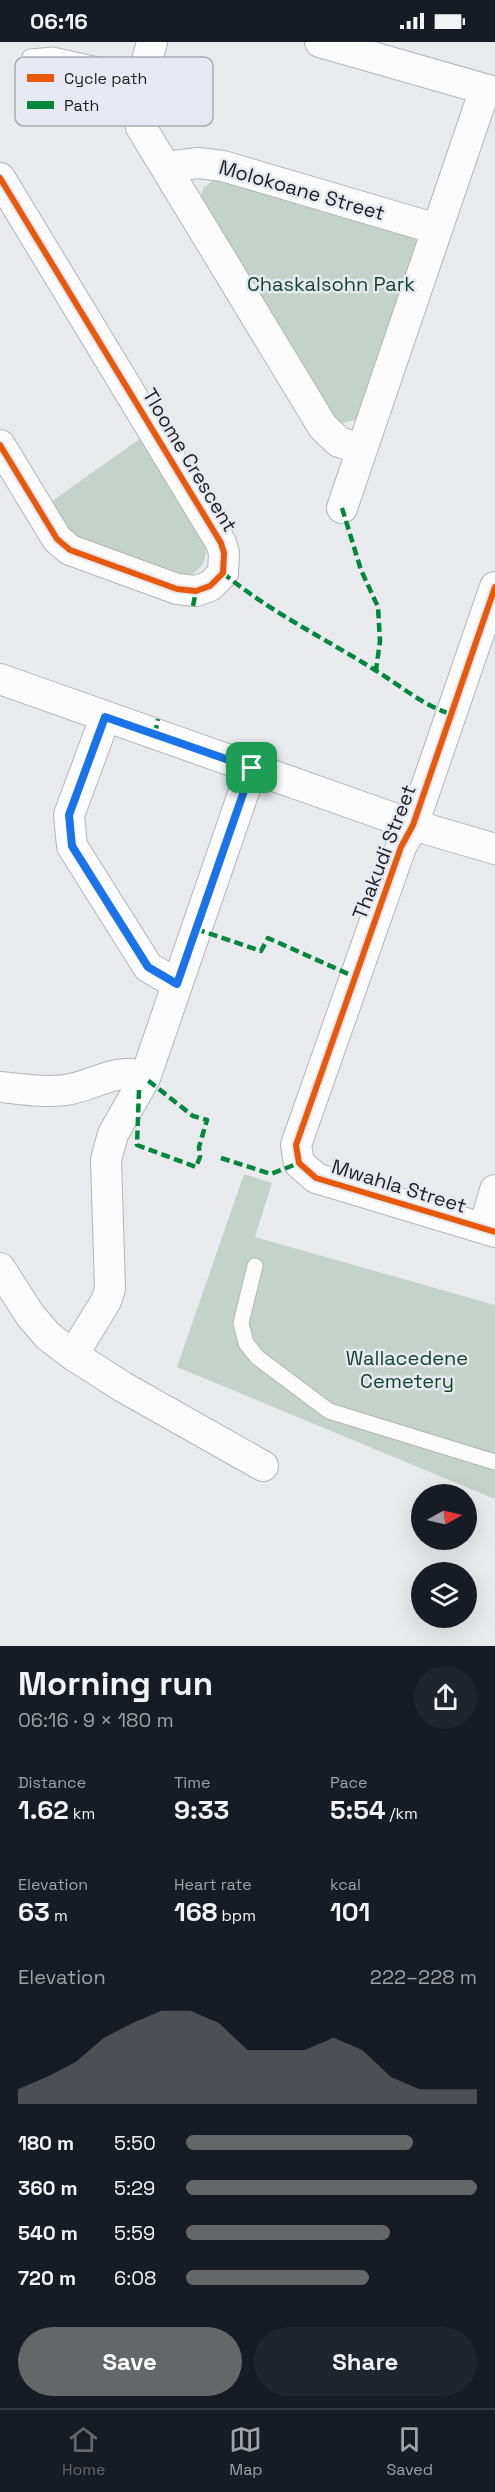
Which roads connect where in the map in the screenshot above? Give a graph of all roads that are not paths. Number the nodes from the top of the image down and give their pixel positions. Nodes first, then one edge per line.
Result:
1 (152, 42) edge
2 (320, 42) edge
3 (30, 57) dead end
4 (62, 57) edge
5 (148, 57) edge
6 (490, 91) edge
7 (141, 126) edge
8 (166, 167) junction
9 (0, 178) edge
10 (437, 229) junction
11 (0, 445) edge
12 (361, 449) junction
13 (342, 508) dead end
14 (495, 587) edge
15 (0, 679) edge
16 (105, 717) junction
17 (252, 768) junction
18 (413, 825) junction
19 (495, 849) edge
20 (177, 984) junction
21 (145, 1078) junction
22 (0, 1087) edge
23 (299, 1163) joint
24 (495, 1190) edge
25 (489, 1230) edge
26 (255, 1266) dead end
27 (0, 1268) edge
28 (73, 1355) junction
29 (495, 1462) edge
30 (263, 1466) dead end

1 - 5 street
2 - 6 street
3 - 4 lane
6 - 10 street
7 - 8 street
8 - 10 street, Molokoane Street
8 - 12 street
9 - 11 street, Tloome Crescent
10 - 12 street
12 - 13 street
14 - 18 street, Thakudi Street
15 - 16 street
16 - 17 street
16 - 20 street
17 - 18 street
17 - 20 street
18 - 19 street
18 - 23 street, Thakudi Street
20 - 21 street
21 - 22 street
21 - 28 street
23 - 25 street, Mwahla Street
24 - 25 street
26 - 29 lane
27 - 28 street
28 - 30 street

